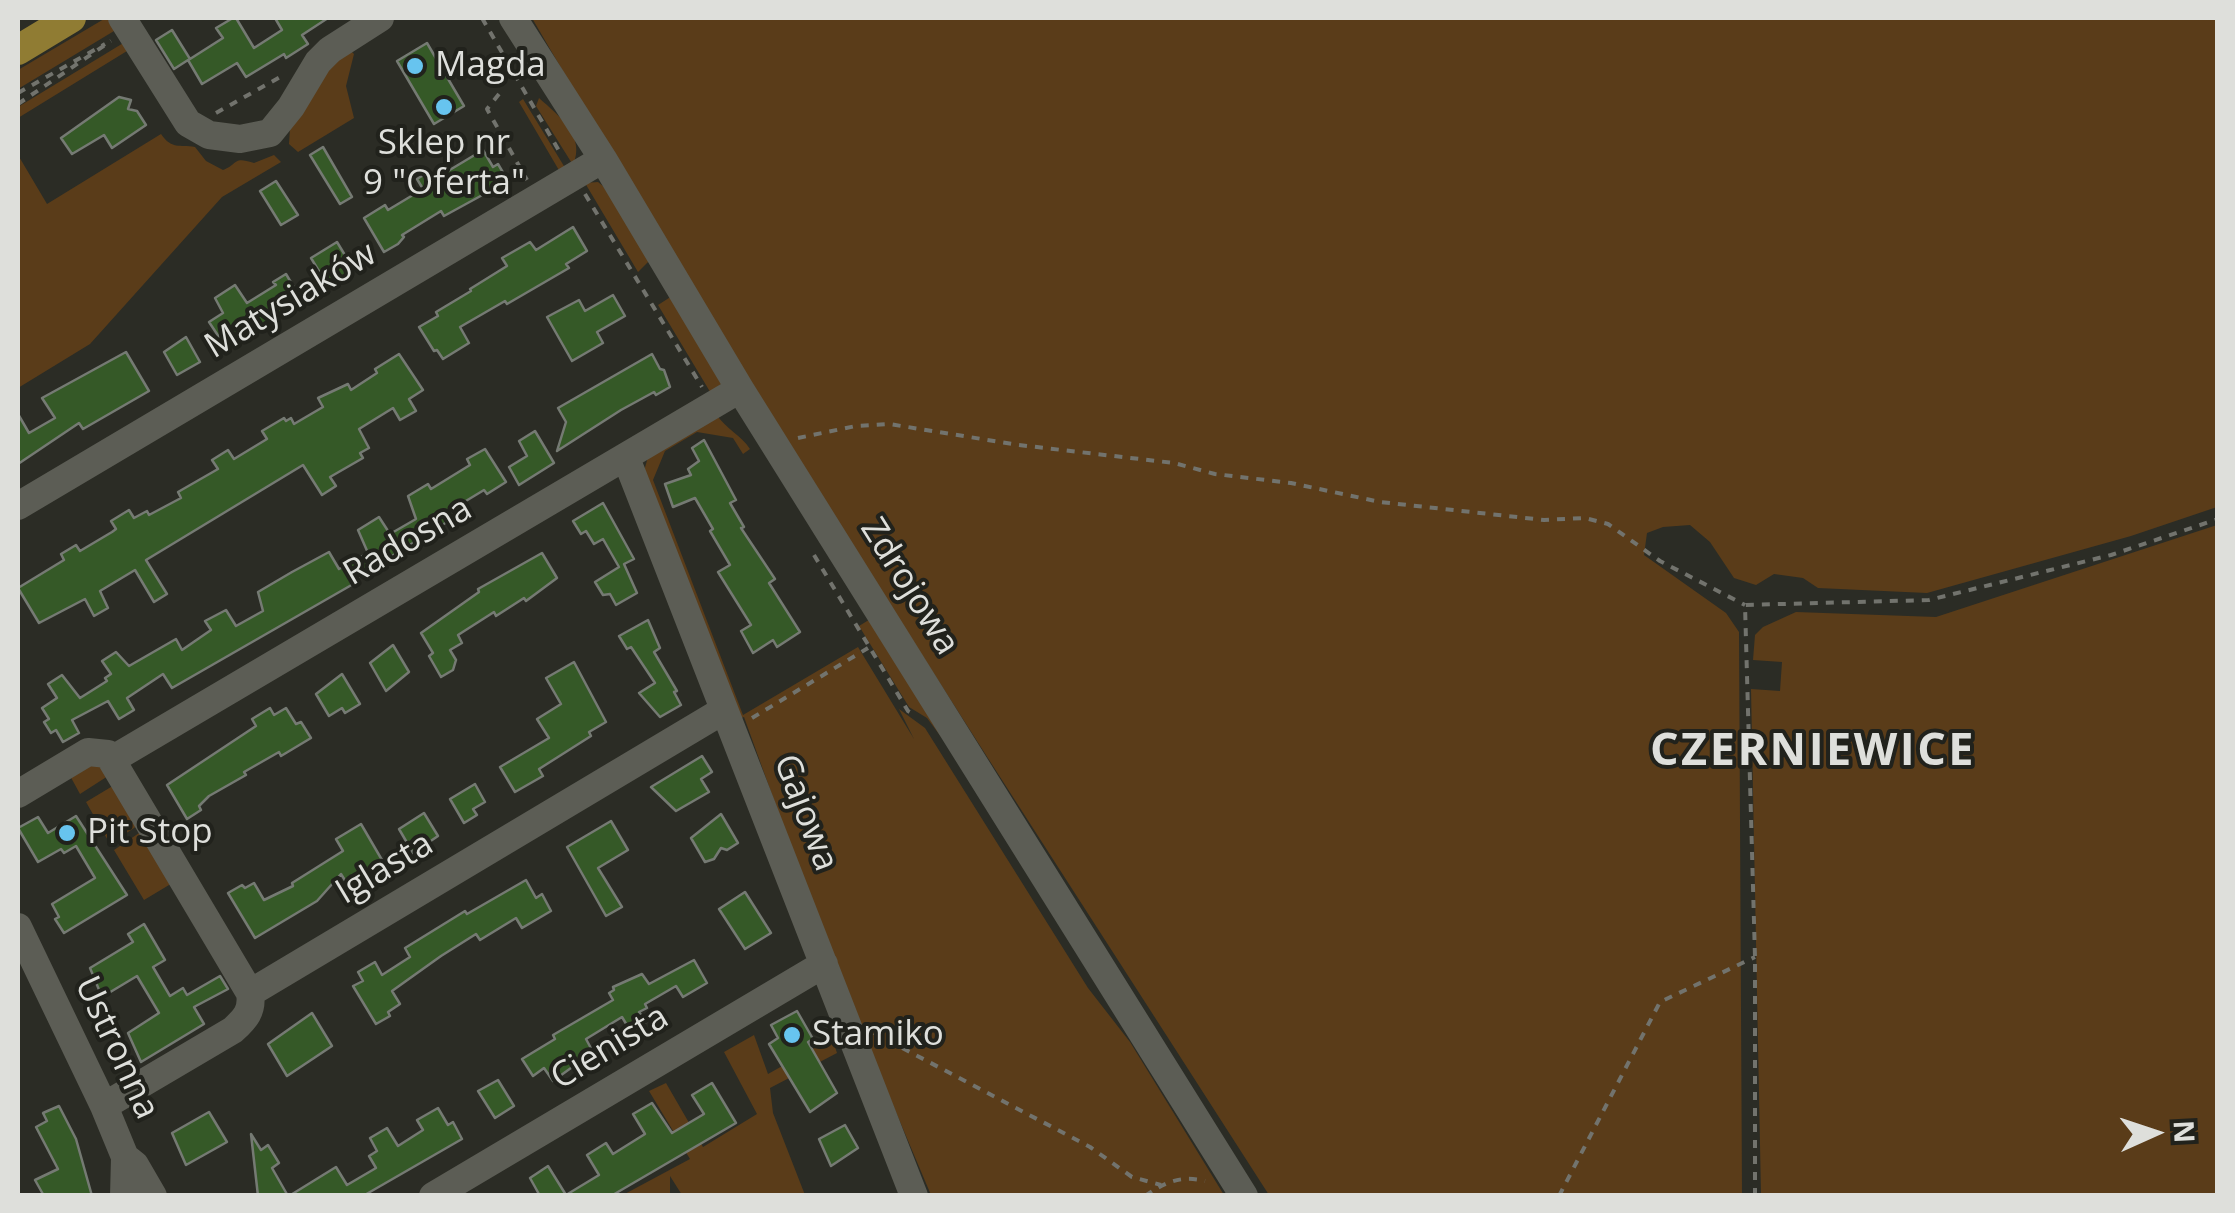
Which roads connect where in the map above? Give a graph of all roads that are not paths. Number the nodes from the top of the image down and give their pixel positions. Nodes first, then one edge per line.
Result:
1 (71, 18) edge
2 (380, 18) edge
3 (513, 18) edge
4 (121, 29) edge
5 (18, 50) edge
6 (603, 160) junction
7 (740, 388) junction
8 (626, 458) junction
9 (18, 506) edge
10 (724, 710) junction
11 (113, 759) junction
12 (18, 794) edge
13 (18, 926) edge
14 (824, 964) junction
15 (250, 993) junction
16 (104, 1106) junction
17 (125, 1157) junction
18 (124, 1196) edge
19 (153, 1196) edge
20 (433, 1196) edge
21 (914, 1196) edge
22 (1244, 1196) edge

1 - 5 main road
2 - 4 street
3 - 6 street, Zdrojowa
6 - 7 street, Zdrojowa
6 - 9 street, Matysiaków
7 - 8 street, Radosna
7 - 22 street, Zdrojowa
8 - 10 street, Gajowa
8 - 11 street, Radosna
10 - 14 street, Gajowa
10 - 15 street, Iglasta
11 - 12 street
11 - 15 street
13 - 16 street, Ustronna
14 - 20 street, Cienista
14 - 21 street, Gajowa
15 - 16 street, Iglasta
16 - 17 street, Ustronna
17 - 18 street
17 - 19 street, Ustronna

